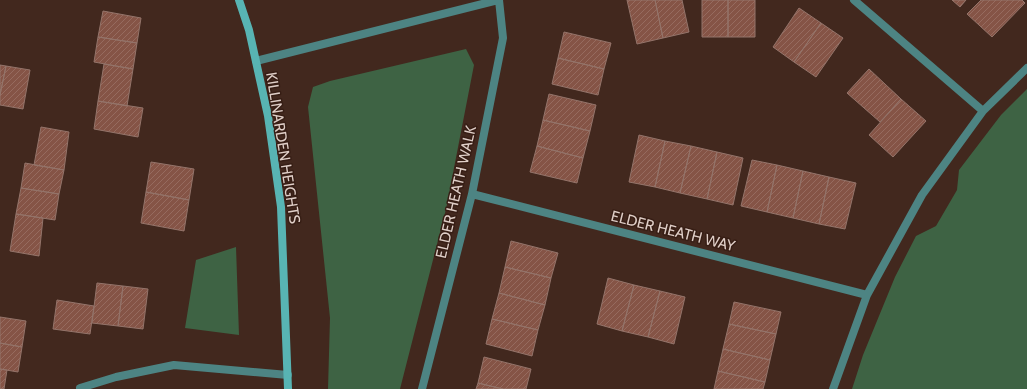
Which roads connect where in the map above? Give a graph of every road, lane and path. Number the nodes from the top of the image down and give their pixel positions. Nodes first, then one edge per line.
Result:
1 (239, 0) edge
2 (499, 0) edge
3 (854, 0) edge
4 (256, 61) junction
5 (1027, 68) edge
6 (983, 111) junction
7 (472, 194) junction
8 (867, 295) junction
9 (288, 375) junction
10 (80, 388) edge
11 (288, 389) edge
12 (422, 389) edge
13 (833, 389) edge

1 - 4 street, KILLINARDEN HEIGHTS
2 - 4 street
2 - 7 street, ELDER HEATH WALK
3 - 6 street
4 - 9 street, KILLINARDEN HEIGHTS
5 - 6 street
6 - 8 street
7 - 8 street, ELDER HEATH WAY
7 - 12 street, ELDER HEATH WALK
8 - 13 street
9 - 10 street
9 - 11 street, KILLINARDEN HEIGHTS

